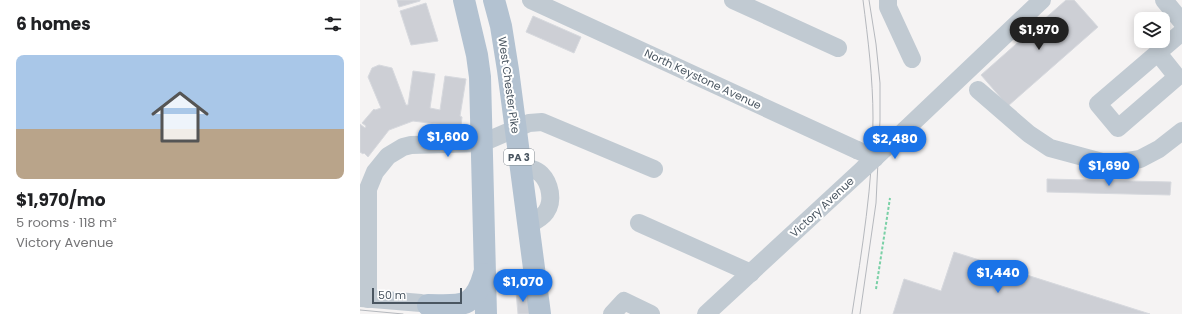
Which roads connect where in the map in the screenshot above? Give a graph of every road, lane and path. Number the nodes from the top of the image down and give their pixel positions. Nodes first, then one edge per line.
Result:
1 (464, 0) edge
2 (494, 0) edge
3 (531, 0) edge
4 (734, 0) edge
5 (888, 0) edge
6 (1164, 0) edge
7 (1040, 1) edge
8 (1182, 22) edge
9 (1182, 32) edge
10 (838, 48) dead end
11 (1158, 53) dead end
12 (912, 59) dead end
13 (978, 90) dead end
14 (516, 128) junction
15 (1182, 132) edge
16 (482, 143) junction
17 (870, 163) junction
18 (654, 169) dead end
19 (890, 198) dead end
20 (364, 207) edge
21 (639, 223) dead end
22 (484, 272) junction
23 (751, 273) junction
24 (876, 289) dead end
25 (364, 299) edge
26 (428, 305) junction
27 (455, 314) edge
28 (486, 314) edge
29 (540, 314) edge
30 (612, 314) edge
31 (651, 314) edge
32 (706, 314) edge

1 - 16 main road
2 - 14 main road, West Chester Pike / PA 3
3 - 17 street, North Keystone Avenue, bridge
4 - 10 street
5 - 12 street
6 - 8 street
7 - 17 street, Victory Avenue, bridge
9 - 11 street
13 - 15 street
14 - 16 street
14 - 18 street
14 - 29 main road, West Chester Pike / PA 3
16 - 20 street
16 - 22 main road
17 - 23 street, Victory Avenue
19 - 24 path
20 - 25 street
21 - 23 street
22 - 26 main road
22 - 28 main road
23 - 32 street, Victory Avenue
25 - 26 street
26 - 27 street
30 - 31 street

